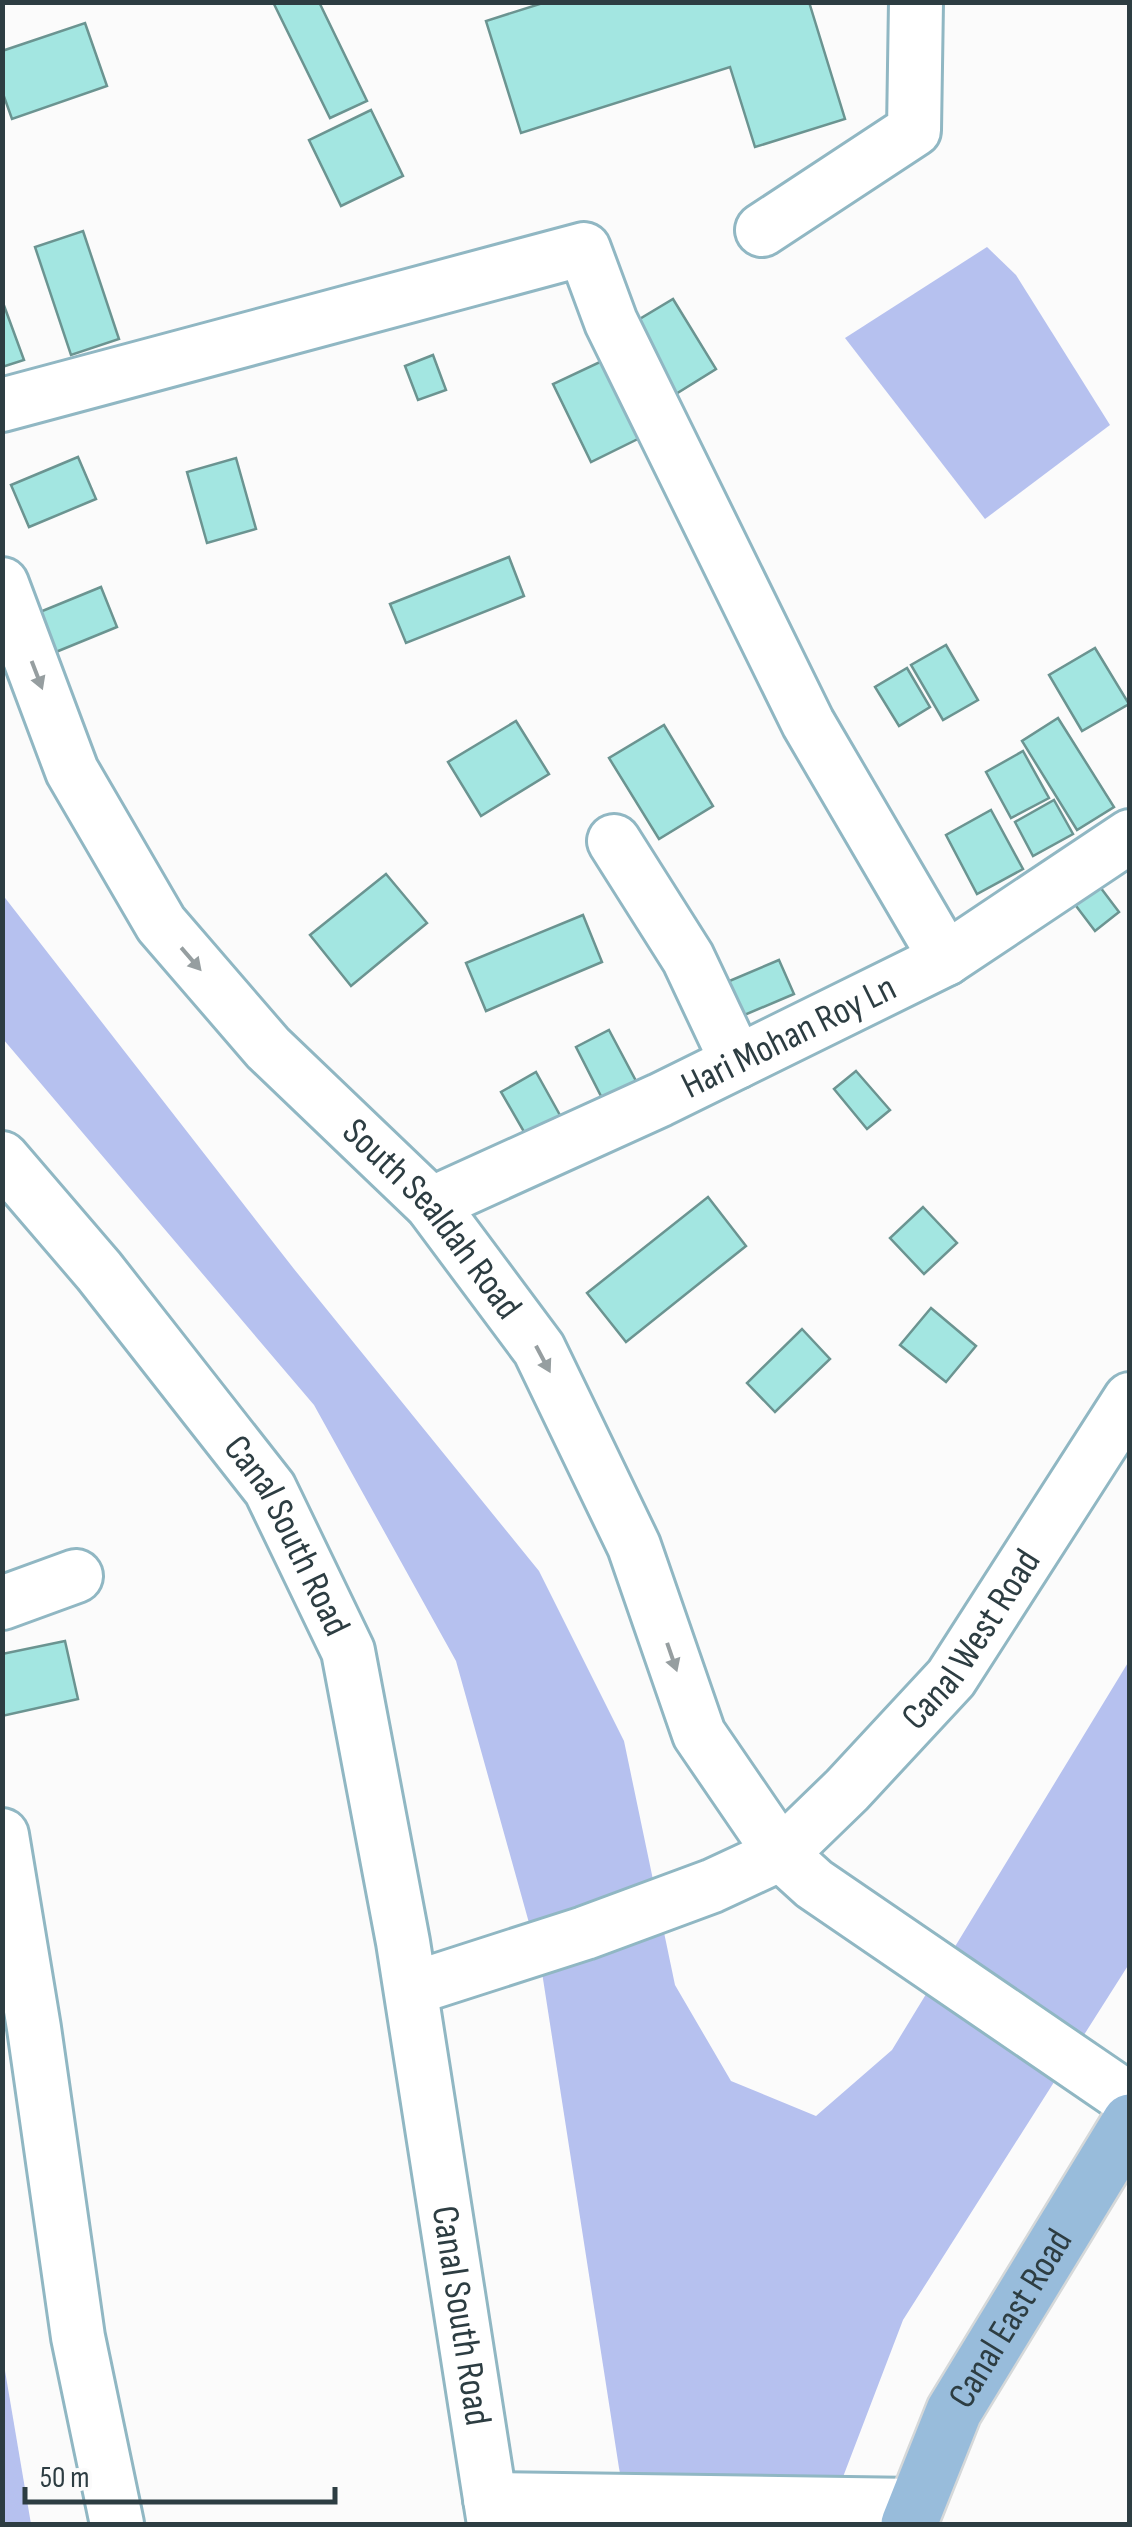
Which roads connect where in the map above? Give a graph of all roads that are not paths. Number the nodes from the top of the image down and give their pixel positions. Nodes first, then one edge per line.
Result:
1 (916, 2) edge
2 (762, 230) dead end
3 (2, 405) edge
4 (2, 584) edge
5 (1130, 836) edge
6 (614, 842) dead end
7 (946, 959) junction
8 (737, 1062) junction
9 (2, 1158) edge
10 (431, 1204) junction
11 (1130, 1399) edge
12 (76, 1576) dead end
13 (2, 1603) edge
14 (2, 1835) edge
15 (797, 1869) junction
16 (410, 1988) junction
17 (1130, 2100) edge
18 (1130, 2122) edge
19 (492, 2512) edge
20 (913, 2514) edge
21 (117, 2524) edge

1 - 2 street
3 - 7 street
4 -> 10 street, South Sealdah Road
5 - 7 street, Hari Mohan Roy Ln
6 - 8 street
7 - 8 street, Hari Mohan Roy Ln
8 - 10 street, Hari Mohan Roy Ln
9 - 16 street, Canal South Road
10 -> 15 street, South Sealdah Road
11 - 15 street, Canal West Road
12 - 13 street
14 - 21 street
15 - 16 street
15 - 17 street
16 - 19 street, Canal South Road
18 - 20 main road, Canal East Road
19 - 20 street

